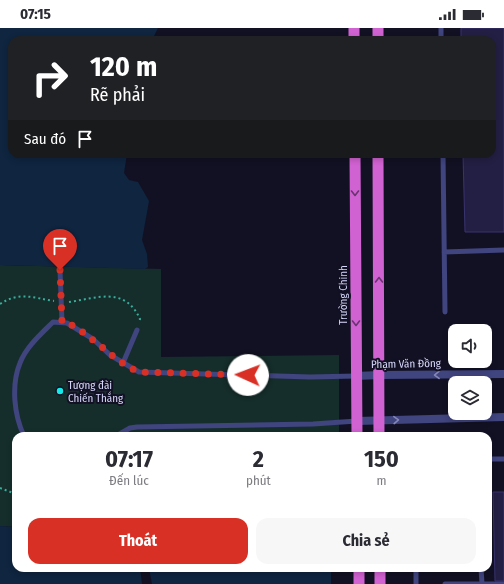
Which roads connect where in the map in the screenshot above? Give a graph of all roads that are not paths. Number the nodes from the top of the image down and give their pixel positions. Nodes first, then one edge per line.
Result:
1 (355, 158) edge
2 (378, 158) edge
3 (443, 158) edge
4 (504, 250) edge
5 (444, 252) junction
6 (60, 270) dead end
7 (445, 312) dead end
8 (62, 322) junction
9 (137, 330) road end
10 (122, 363) junction
11 (504, 374) edge
12 (356, 376) junction
13 (379, 376) junction
14 (504, 417) edge
15 (379, 420) junction
16 (357, 421) junction
17 (22, 432) edge
18 (126, 432) edge
19 (357, 432) edge
20 (379, 432) edge
21 (492, 459) edge
22 (504, 459) edge
23 (359, 572) edge
24 (380, 572) edge
25 (416, 572) edge
26 (481, 572) edge
27 (359, 584) edge
28 (380, 584) edge
29 (416, 584) edge
30 (445, 584) edge
31 (482, 584) edge
32 (504, 584) edge

1 -> 12 highway, Trường Chinh
13 -> 2 highway
3 - 5 lane
4 - 5 lane
5 - 7 lane
6 - 8 lane
8 - 10 lane
8 - 17 lane
9 - 10 lane
10 - 12 lane
11 -> 13 street, Phạm Văn Đồng
12 - 13 street, Phạm Văn Đồng
12 - 16 highway, Trường Chinh
13 - 15 highway
15 -> 14 street
15 - 16 street
15 - 20 highway
16 - 18 lane
16 - 19 highway, Trường Chinh
21 - 22 lane
23 - 27 highway
24 - 28 highway
25 - 29 lane
26 - 31 lane
30 - 31 lane
31 - 32 lane

